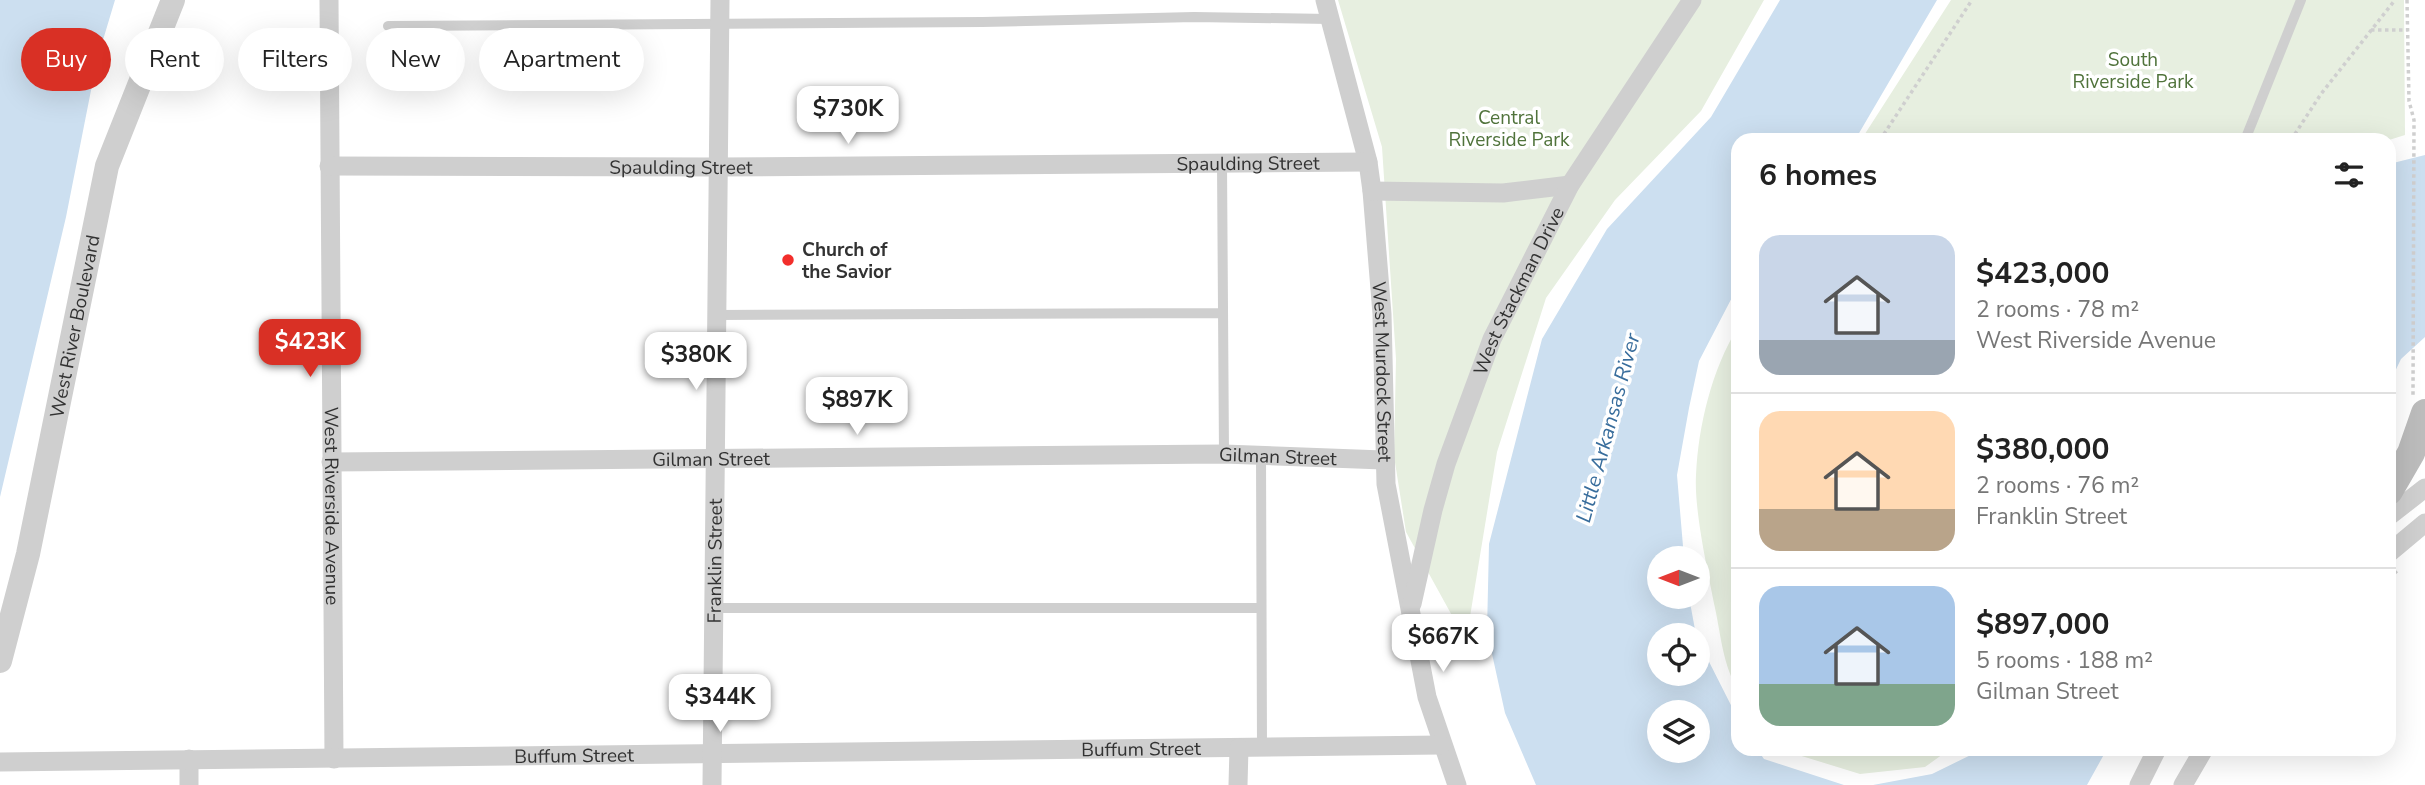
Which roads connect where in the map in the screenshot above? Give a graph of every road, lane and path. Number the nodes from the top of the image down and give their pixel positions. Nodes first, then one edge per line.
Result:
1 (173, 0) edge
2 (329, 0) edge
3 (720, 0) edge
4 (1692, 0) edge
5 (1972, 0) edge
6 (2301, 0) edge
7 (2395, 0) edge
8 (2407, 0) edge
9 (1328, 9) edge
10 (720, 22) junction
11 (388, 26) dead end
12 (2370, 30) junction
13 (2408, 30) junction
14 (1885, 133) edge
15 (2248, 133) edge
16 (2295, 133) edge
17 (1368, 162) junction
18 (1222, 164) junction
19 (329, 166) junction
20 (718, 167) junction
21 (1570, 185) junction
22 (1372, 191) junction
23 (1223, 313) junction
24 (716, 315) junction
25 (2414, 376) dead end
26 (2425, 413) edge
27 (1224, 454) junction
28 (1261, 455) junction
29 (715, 459) junction
30 (1383, 460) junction
31 (331, 462) junction
32 (2396, 480) edge
33 (2425, 488) edge
34 (2396, 511) edge
35 (2425, 523) edge
36 (2396, 547) edge
37 (713, 608) junction
38 (1261, 608) junction
39 (1411, 612) junction
40 (0, 661) edge
41 (1441, 745) junction
42 (1262, 747) junction
43 (1240, 748) junction
44 (712, 754) junction
45 (2154, 756) edge
46 (2200, 756) edge
47 (189, 759) junction
48 (334, 759) junction
49 (0, 762) edge
50 (189, 785) edge
51 (712, 785) edge
52 (1238, 785) edge
53 (1457, 785) edge
54 (2139, 785) edge
55 (2183, 785) edge

1 - 40 street, West River Boulevard
2 - 19 street, West Riverside Avenue
3 - 10 street, Franklin Street
4 - 21 street, West Stackman Drive
5 - 14 path
6 - 15 lane
7 - 12 path
8 - 13 path
9 - 10 lane
9 - 17 street, West Murdock Street
10 - 11 lane
10 - 20 street, Franklin Street
12 - 13 path
12 - 16 path
13 - 25 path
17 - 18 street, Spaulding Street
17 - 22 street, West Murdock Street
18 - 20 street, Spaulding Street
18 - 23 lane
19 - 20 street, Spaulding Street
19 - 31 street, West Riverside Avenue
20 - 24 street, Franklin Street
21 - 22 street
21 - 39 street, West Stackman Drive
22 - 30 street, West Murdock Street
23 - 24 lane
23 - 27 lane
24 - 29 street, Franklin Street
26 - 32 main road
27 - 28 street, Gilman Street
27 - 29 street, Gilman Street
28 - 30 street, Gilman Street
28 - 38 lane
29 - 31 street, Gilman Street
29 - 37 street, Franklin Street
30 - 39 street, West Murdock Street
31 - 48 street, West Riverside Avenue
33 - 34 street
35 - 36 street
37 - 38 lane
37 - 44 street, Franklin Street
38 - 42 lane
39 - 41 street, West Murdock Street
41 - 42 street, Buffum Street
41 - 53 street, West Murdock Street
42 - 43 street, Buffum Street
43 - 44 street, Buffum Street
43 - 52 street
44 - 48 street, Buffum Street
44 - 51 street, Franklin Street
45 - 54 street
46 - 55 street
47 - 48 street, Buffum Street
47 - 49 street, Buffum Street
47 - 50 street

